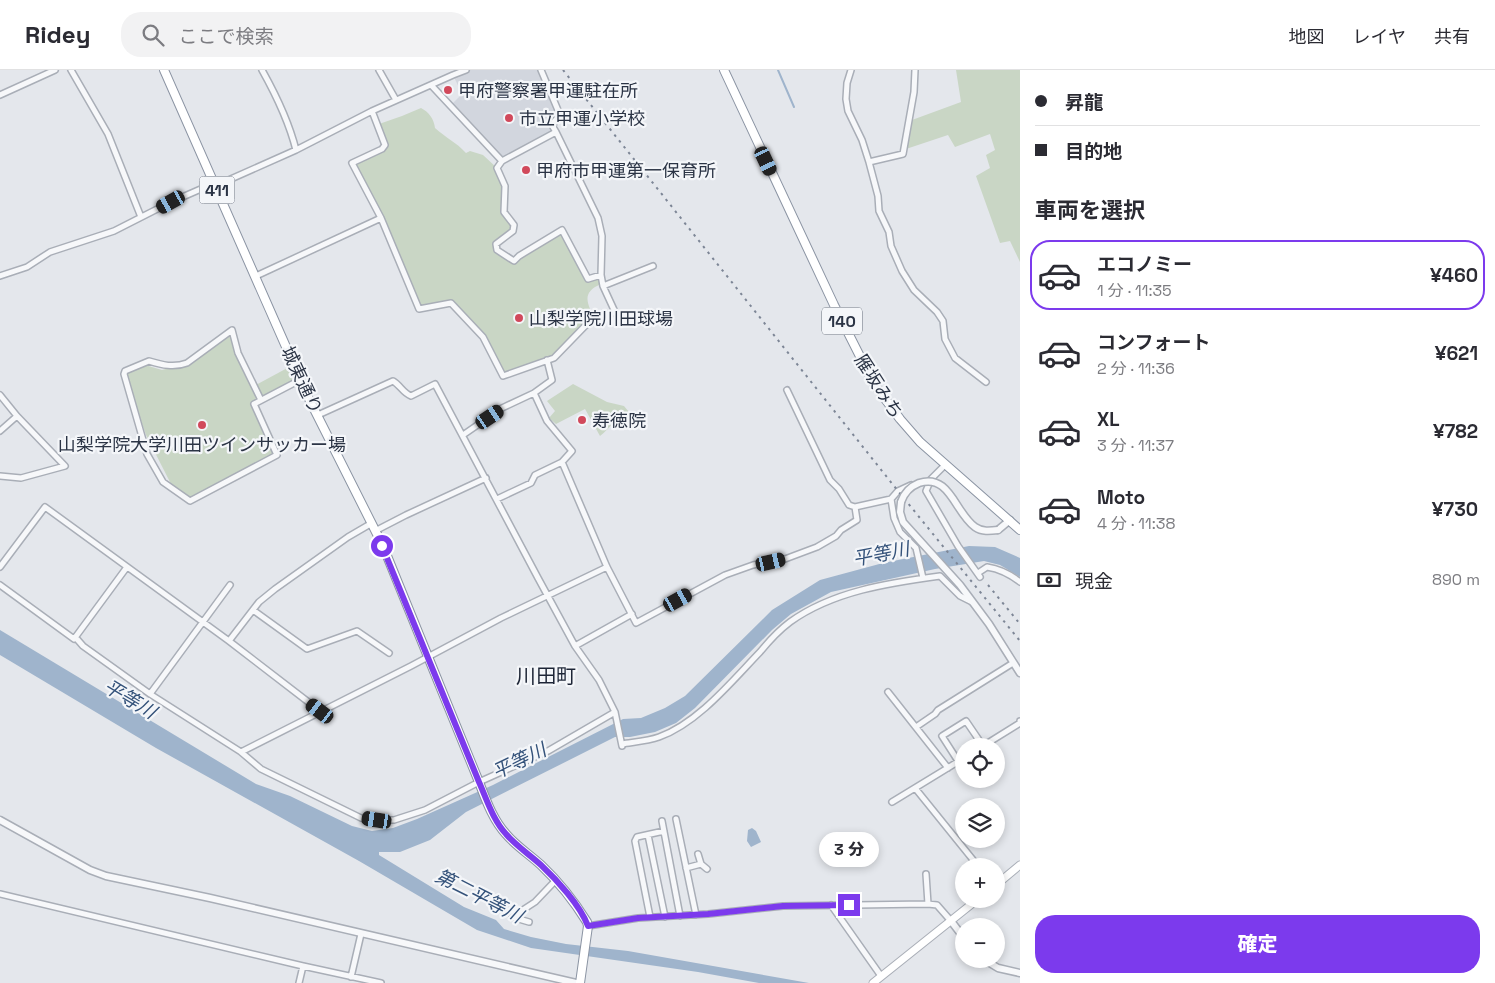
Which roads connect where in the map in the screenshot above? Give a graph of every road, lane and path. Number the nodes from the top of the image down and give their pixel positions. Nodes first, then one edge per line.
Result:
1 (55, 70) edge
2 (71, 70) edge
3 (164, 70) edge
4 (262, 70) edge
5 (379, 70) edge
6 (466, 70) edge
7 (541, 70) edge
8 (724, 70) edge
9 (851, 70) edge
10 (915, 70) edge
11 (452, 72) edge
12 (431, 85) junction
13 (0, 95) edge
14 (396, 100) junction
15 (372, 111) junction
16 (556, 132) junction
17 (296, 150) junction
18 (502, 161) junction
19 (869, 162) junction
20 (215, 186) junction
21 (141, 217) junction
22 (381, 218) junction
23 (653, 266) dead end
24 (601, 275) junction
25 (0, 276) edge
26 (256, 276) junction
27 (603, 286) junction
28 (546, 360) junction
29 (300, 380) junction
30 (986, 382) dead end
31 (787, 390) dead end
32 (534, 393) junction
33 (0, 395) edge
34 (261, 400) junction
35 (17, 416) junction
36 (318, 416) junction
37 (0, 431) edge
38 (463, 434) junction
39 (562, 462) junction
40 (945, 465) junction
41 (0, 476) edge
42 (486, 478) junction
43 (931, 478) junction
44 (497, 499) junction
45 (892, 500) junction
46 (854, 507) junction
47 (1010, 520) junction
48 (372, 523) junction
49 (1020, 530) edge
50 (376, 531) junction
51 (0, 567) edge
52 (127, 567) junction
53 (607, 567) junction
54 (923, 576) junction
55 (1020, 582) edge
56 (0, 585) edge
57 (230, 586) dead end
58 (548, 595) junction
59 (973, 602) junction
60 (253, 610) junction
61 (632, 614) junction
62 (203, 622) junction
63 (76, 638) junction
64 (229, 641) junction
65 (576, 646) junction
66 (389, 653) dead end
67 (428, 656) junction
68 (1013, 663) junction
69 (1020, 674) edge
70 (888, 692) dead end
71 (150, 694) junction
72 (320, 711) junction
73 (615, 712) junction
74 (1020, 721) edge
75 (916, 727) junction
76 (978, 738) edge
77 (996, 738) edge
78 (240, 752) junction
79 (955, 752) edge
80 (955, 764) edge
81 (948, 768) junction
82 (479, 784) junction
83 (915, 788) junction
84 (892, 802) dead end
85 (676, 819) dead end
86 (0, 820) edge
87 (662, 821) dead end
88 (664, 831) junction
89 (648, 835) junction
90 (698, 854) dead end
91 (972, 858) edge
92 (701, 864) junction
93 (1020, 865) edge
94 (686, 868) junction
95 (706, 869) dead end
96 (926, 874) dead end
97 (1005, 877) edge
98 (556, 880) junction
99 (0, 894) edge
100 (928, 904) junction
101 (831, 905) junction
102 (967, 908) edge
103 (696, 915) junction
104 (665, 916) junction
105 (680, 916) junction
106 (650, 917) junction
107 (951, 921) junction
108 (529, 922) dead end
109 (588, 926) junction
110 (955, 926) edge
111 (361, 934) junction
112 (303, 966) junction
113 (998, 968) edge
114 (1020, 973) edge
115 (351, 976) junction
116 (881, 976) junction
117 (299, 983) edge
118 (381, 983) edge
119 (576, 983) edge
120 (580, 983) edge
121 (873, 983) edge

1 - 13 street
2 - 21 street
3 - 20 highway, 城東通り / 411
4 - 17 street
5 - 14 street
6 - 11 street
7 - 16 street
8 - 40 highway, 雁坂みち / 140
9 - 19 street
10 - 19 street
11 - 12 street
12 - 14 street
12 - 18 street
14 - 15 street
15 - 17 street
15 - 22 street
16 - 18 street
16 - 24 street
17 - 20 street
18 - 24 street
19 - 30 street
20 - 21 street
20 - 26 highway, 城東通り / 411
21 - 25 street
22 - 26 street
22 - 28 street
23 - 27 street
24 - 27 street
26 - 29 highway, 城東通り / 411
27 - 28 street
28 - 32 street
29 - 34 street
29 - 36 highway, 城東通り / 411
31 - 46 street
32 - 38 street
32 - 39 street
33 - 35 street
34 - 34 street
35 - 37 street
35 - 41 street
36 - 38 street
36 - 48 highway, 城東通り / 411
38 - 42 street
39 - 44 street
39 - 53 street
40 - 43 street
40 - 47 highway, 雁坂みち / 140
42 - 44 street
42 - 50 street
43 - 45 street
43 - 55 street
44 - 58 street
45 - 46 street
45 - 54 street
46 - 61 street
47 - 49 highway, 雁坂みち / 140
47 - 59 street, bridge
48 - 50 highway, 城東通り / 411
48 - 60 street
50 - 67 highway, 城東通り / 411
51 - 52 street
52 - 62 street
52 - 63 street
53 - 58 street
53 - 61 street
54 - 59 street
54 - 73 street
56 - 63 street
57 - 62 street
58 - 65 street
58 - 67 street
59 - 68 street
60 - 64 street
60 - 66 street
61 - 65 street
62 - 64 street
62 - 71 street
63 - 71 street
64 - 72 street
65 - 73 street
67 - 72 street
67 - 82 highway, 城東通り / 411
68 - 69 street
68 - 75 street
70 - 75 street
71 - 78 street
72 - 78 street
73 - 82 street
74 - 77 street
75 - 81 street
76 - 79 street
78 - 82 street
80 - 81 street
81 - 83 street
82 - 98 highway, 城東通り / 411
83 - 84 street
83 - 91 street
85 - 94 street
86 - 111 street
87 - 88 street
88 - 89 street
88 - 105 street
89 - 104 street
89 - 106 street
90 - 92 street
92 - 94 street
92 - 95 street
93 - 97 main road
94 - 103 street
96 - 100 street
98 - 108 street
98 - 109 highway, 城東通り / 411
99 - 112 street
100 - 101 street
100 - 107 street
101 - 103 street
101 - 116 street
102 - 107 main road
103 - 105 street
104 - 105 street
104 - 106 street
106 - 109 street
107 - 110 street
107 - 116 main road
109 - 120 highway
111 - 115 street
111 - 119 street
112 - 115 street
112 - 117 street
113 - 114 street
115 - 118 street
116 - 121 main road

